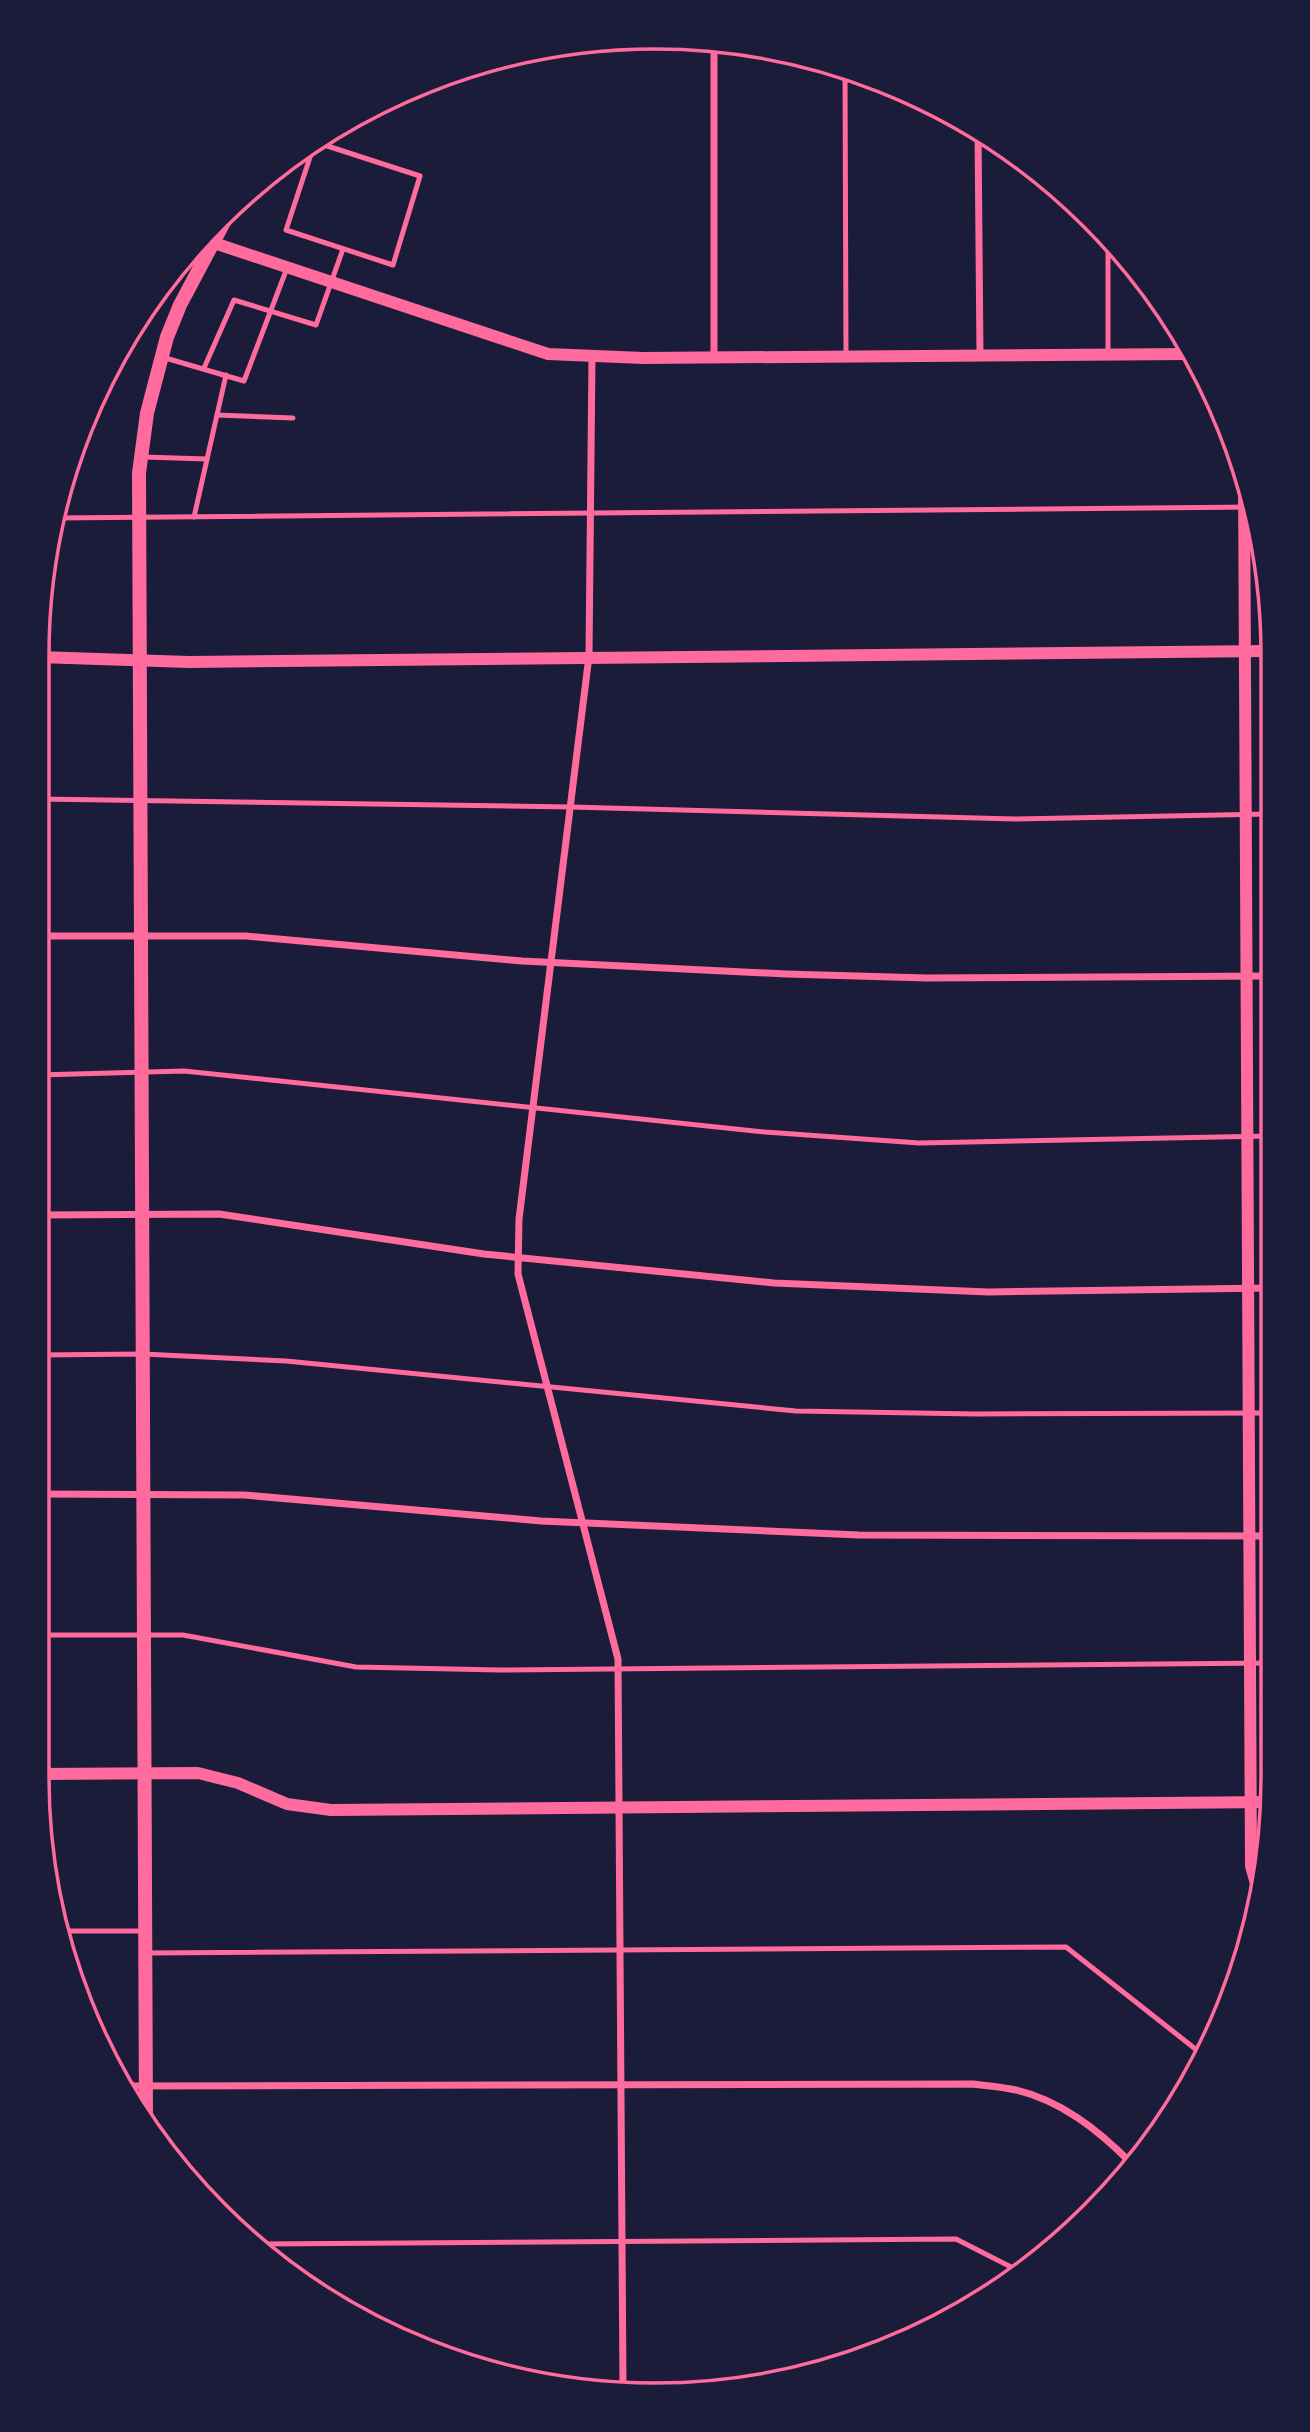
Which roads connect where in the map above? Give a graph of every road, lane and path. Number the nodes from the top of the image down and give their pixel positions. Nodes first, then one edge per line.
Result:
1 (714, 52) edge
2 (845, 80) edge
3 (978, 142) edge
4 (327, 146) edge
5 (310, 157) edge
6 (218, 234) edge
7 (214, 243) junction
8 (343, 249) junction
9 (1108, 252) edge
10 (288, 268) junction
11 (332, 282) junction
12 (271, 310) junction
13 (1181, 354) edge
14 (980, 355) junction
15 (1108, 355) junction
16 (592, 356) junction
17 (846, 356) junction
18 (162, 357) junction
19 (714, 357) junction
20 (204, 368) junction
21 (226, 375) junction
22 (217, 415) junction
23 (293, 418) dead end
24 (142, 457) junction
25 (207, 459) junction
26 (1242, 507) edge
27 (592, 511) junction
28 (194, 517) junction
29 (65, 518) edge
30 (139, 518) junction
31 (1248, 531) edge
32 (1245, 651) junction
33 (1261, 651) edge
34 (589, 656) junction
35 (49, 657) edge
36 (139, 659) junction
37 (49, 799) edge
38 (139, 799) junction
39 (571, 807) junction
40 (1261, 814) edge
41 (1245, 815) junction
42 (140, 935) junction
43 (49, 936) edge
44 (552, 963) junction
45 (1246, 976) junction
46 (1261, 976) edge
47 (49, 1075) edge
48 (140, 1075) junction
49 (533, 1107) junction
50 (1261, 1136) edge
51 (1247, 1137) junction
52 (142, 1214) junction
53 (49, 1215) edge
54 (518, 1258) junction
55 (1261, 1288) edge
56 (1248, 1289) junction
57 (143, 1354) junction
58 (49, 1355) edge
59 (547, 1385) junction
60 (1261, 1413) edge
61 (1249, 1414) junction
62 (144, 1493) junction
63 (49, 1494) edge
64 (582, 1522) junction
65 (1250, 1536) junction
66 (1261, 1536) edge
67 (49, 1635) edge
68 (144, 1635) junction
69 (1251, 1664) junction
70 (1261, 1664) edge
71 (618, 1667) junction
72 (49, 1774) edge
73 (144, 1774) junction
74 (1251, 1802) junction
75 (1260, 1802) edge
76 (618, 1807) junction
77 (1253, 1873) edge
78 (69, 1931) edge
79 (145, 1931) junction
80 (619, 1952) junction
81 (145, 1953) junction
82 (1196, 2050) edge
83 (619, 2085) junction
84 (134, 2087) edge
85 (145, 2087) junction
86 (146, 2105) edge
87 (1126, 2158) edge
88 (621, 2242) junction
89 (269, 2244) edge
90 (1011, 2267) edge
91 (623, 2382) edge

1 - 19 street
2 - 17 lane
3 - 14 street
4 - 8 lane
5 - 8 lane
6 - 7 main road
7 - 10 street
7 - 18 main road
8 - 11 lane
9 - 15 lane
10 - 11 street
10 - 12 lane
11 - 12 lane
11 - 16 street
12 - 20 lane
12 - 21 lane
13 - 15 street
14 - 15 street
14 - 17 street
16 - 19 street
16 - 27 street
17 - 19 street
18 - 20 lane
18 - 24 main road
20 - 21 lane
21 - 22 lane
22 - 23 lane
22 - 25 lane
24 - 25 lane
24 - 30 main road
25 - 28 lane
26 - 27 lane
27 - 28 lane
27 - 34 street
28 - 30 lane
29 - 30 lane
30 - 36 main road
31 - 32 street
32 - 33 street
32 - 34 street
32 - 41 street
34 - 36 street
34 - 39 street
35 - 36 street
36 - 38 main road
37 - 38 lane
38 - 39 lane
38 - 42 main road
39 - 41 lane
39 - 44 street
40 - 41 lane
41 - 45 street
42 - 43 street
42 - 44 street
42 - 48 main road
44 - 45 street
44 - 49 street
45 - 46 street
45 - 51 street
47 - 48 lane
48 - 49 lane
48 - 52 main road
49 - 51 lane
49 - 54 street
50 - 51 lane
51 - 56 street
52 - 53 street
52 - 54 street
52 - 57 main road
54 - 56 street
54 - 59 street
55 - 56 street
56 - 61 street
57 - 58 lane
57 - 59 lane
57 - 62 main road
59 - 61 lane
59 - 64 street
60 - 61 lane
61 - 65 street
62 - 63 street
62 - 64 street
62 - 68 main road
64 - 65 street
64 - 71 street
65 - 66 street
65 - 69 street
67 - 68 lane
68 - 71 lane
68 - 73 main road
69 - 70 lane
69 - 71 lane
69 - 74 street
71 - 76 street
72 - 73 street
73 - 76 street
73 - 79 main road
74 - 75 street
74 - 76 street
74 - 77 street
76 - 80 street
78 - 79 lane
79 - 81 main road
80 - 81 lane
80 - 82 lane
80 - 83 street
81 - 85 main road
83 - 85 street
83 - 87 street
83 - 88 street
84 - 85 street
85 - 86 main road
88 - 89 lane
88 - 90 lane
88 - 91 street

